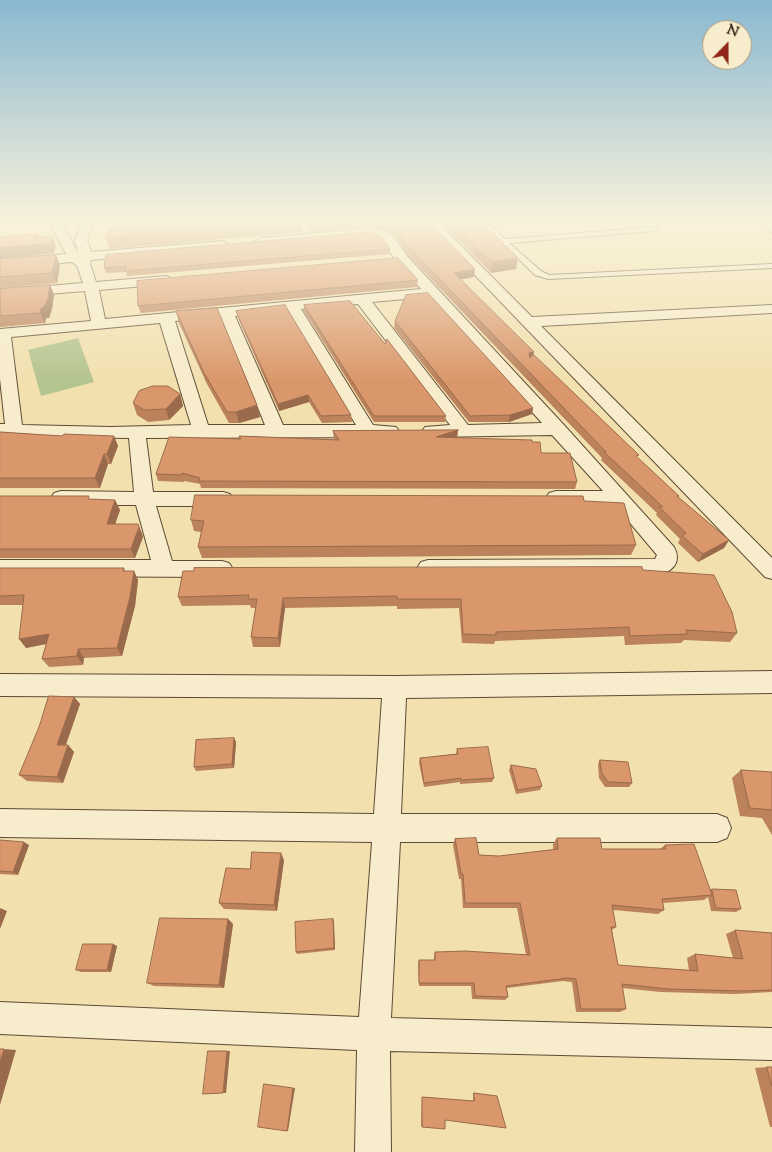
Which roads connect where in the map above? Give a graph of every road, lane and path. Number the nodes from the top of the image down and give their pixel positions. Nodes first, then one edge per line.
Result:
1 (87, 274) edge
2 (416, 274) edge
3 (481, 274) edge
4 (540, 274) edge
5 (631, 274) edge
6 (179, 278) edge
7 (92, 286) junction
8 (432, 292) junction
9 (0, 294) edge
10 (362, 298) junction
11 (292, 306) junction
12 (772, 309) edge
13 (226, 312) junction
14 (166, 318) junction
15 (528, 322) junction
16 (99, 324) junction
17 (2, 334) edge
18 (558, 429) junction
19 (7, 430) edge
20 (276, 430) junction
21 (464, 430) junction
22 (201, 431) junction
23 (368, 431) junction
24 (137, 433) junction
25 (38, 498) edge
26 (541, 498) edge
27 (620, 498) junction
28 (144, 499) junction
29 (244, 499) edge
30 (0, 568) edge
31 (411, 568) edge
32 (164, 569) junction
33 (243, 569) edge
34 (772, 571) edge
35 (772, 682) edge
36 (0, 685) edge
37 (395, 687) junction
38 (0, 823) edge
39 (386, 828) junction
40 (716, 828) dead end
41 (0, 1018) edge
42 (374, 1034) junction
43 (772, 1044) edge
44 (372, 1152) edge

1 - 7 street
2 - 8 street
3 - 15 street
4 - 5 lane
6 - 7 street
7 - 9 street
7 - 16 street
8 - 10 street
8 - 18 street
10 - 11 street
10 - 21 street
11 - 13 street
11 - 23 street
12 - 15 street
13 - 14 street
13 - 20 street
14 - 16 street
14 - 22 street
15 - 34 street
16 - 17 street
17 - 19 street
18 - 21 street
18 - 27 street
19 - 24 street
20 - 22 street
20 - 23 street
21 - 23 street
22 - 24 street
24 - 28 street
25 - 28 street
26 - 27 street
27 - 31 street
28 - 29 street
28 - 32 street
30 - 32 street
32 - 33 street
35 - 37 street
36 - 37 street
37 - 39 street
38 - 39 street
39 - 40 street
39 - 42 street
41 - 42 street
42 - 43 street
42 - 44 street

